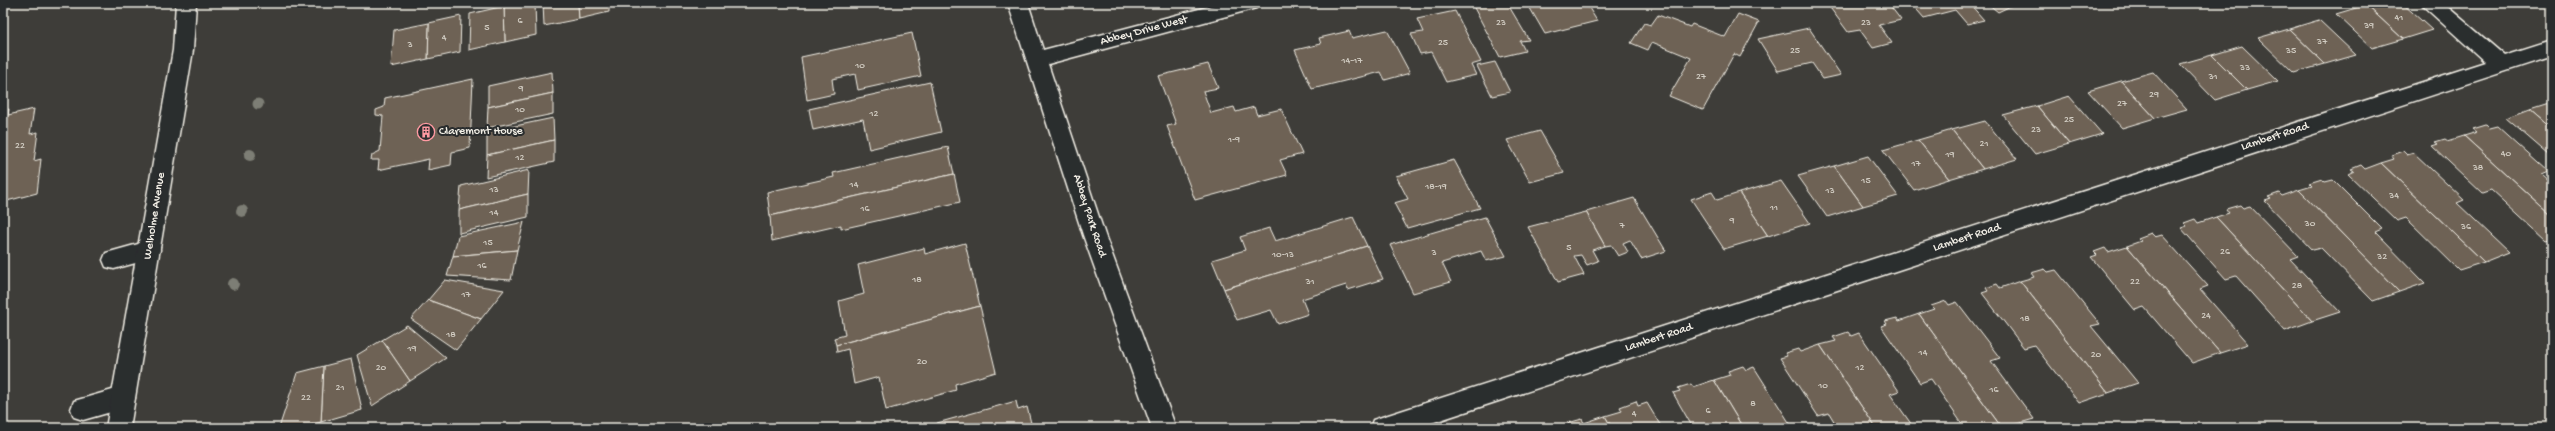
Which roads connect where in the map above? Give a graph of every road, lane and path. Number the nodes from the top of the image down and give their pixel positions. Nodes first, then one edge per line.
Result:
1 (186, 3) edge
2 (1018, 3) edge
3 (1249, 3) edge
4 (2430, 3) edge
5 (2552, 48) edge
6 (1038, 59) junction
7 (2501, 64) junction
8 (149, 250) junction
9 (114, 260) dead end
10 (123, 398) junction
11 (84, 409) dead end
12 (118, 428) edge
13 (1164, 428) edge
14 (1382, 428) edge

1 - 8 street, Welholme Avenue
2 - 6 street, Abbey Park Road
3 - 6 street, Abbey Drive West
4 - 7 street
5 - 7 street, Lambert Road
6 - 13 street, Abbey Park Road
7 - 14 street, Lambert Road
8 - 9 street
8 - 10 street, Welholme Avenue
10 - 11 street
10 - 12 street, Welholme Avenue

